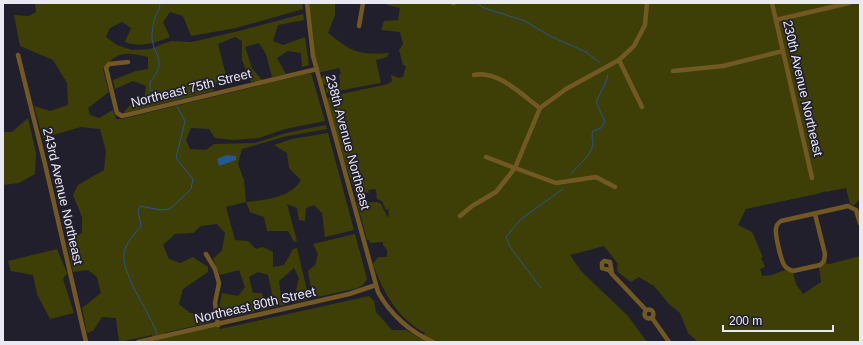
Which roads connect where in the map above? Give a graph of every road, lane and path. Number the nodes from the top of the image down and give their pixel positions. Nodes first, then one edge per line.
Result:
1 (307, 3) edge
2 (363, 3) edge
3 (647, 3) edge
4 (772, 3) edge
5 (849, 3) edge
6 (776, 20) junction
7 (360, 26) dead end
8 (783, 51) junction
9 (18, 55) dead end
10 (619, 60) junction
11 (128, 62) dead end
12 (317, 69) junction
13 (673, 71) dead end
14 (474, 75) dead end
15 (642, 107) dead end
16 (540, 108) junction
17 (486, 157) dead end
18 (515, 168) junction
19 (812, 178) dead end
20 (615, 187) dead end
21 (814, 214) junction
22 (460, 216) dead end
23 (860, 223) edge
24 (206, 254) dead end
25 (612, 274) dead end
26 (376, 285) junction
27 (218, 325) junction
28 (86, 342) edge
29 (138, 342) edge
30 (433, 342) edge
31 (669, 342) edge

1 - 12 street, 238th Avenue Northeast
2 - 7 street
3 - 10 street
4 - 6 street, 230th Avenue Northeast
5 - 6 street
6 - 8 street, 230th Avenue Northeast
8 - 13 street
8 - 19 street, 230th Avenue Northeast
9 - 28 street, 243rd Avenue Northeast
10 - 15 street
10 - 16 street
11 - 12 street, Northeast 75th Street
12 - 26 street, 238th Avenue Northeast
14 - 16 street
16 - 18 street
17 - 18 street
18 - 20 street
18 - 22 street
21 - 21 street
21 - 23 street
24 - 27 street
25 - 31 street
26 - 27 street, Northeast 80th Street
26 - 30 street, 238th Avenue Northeast
27 - 29 street, Northeast 80th Street

